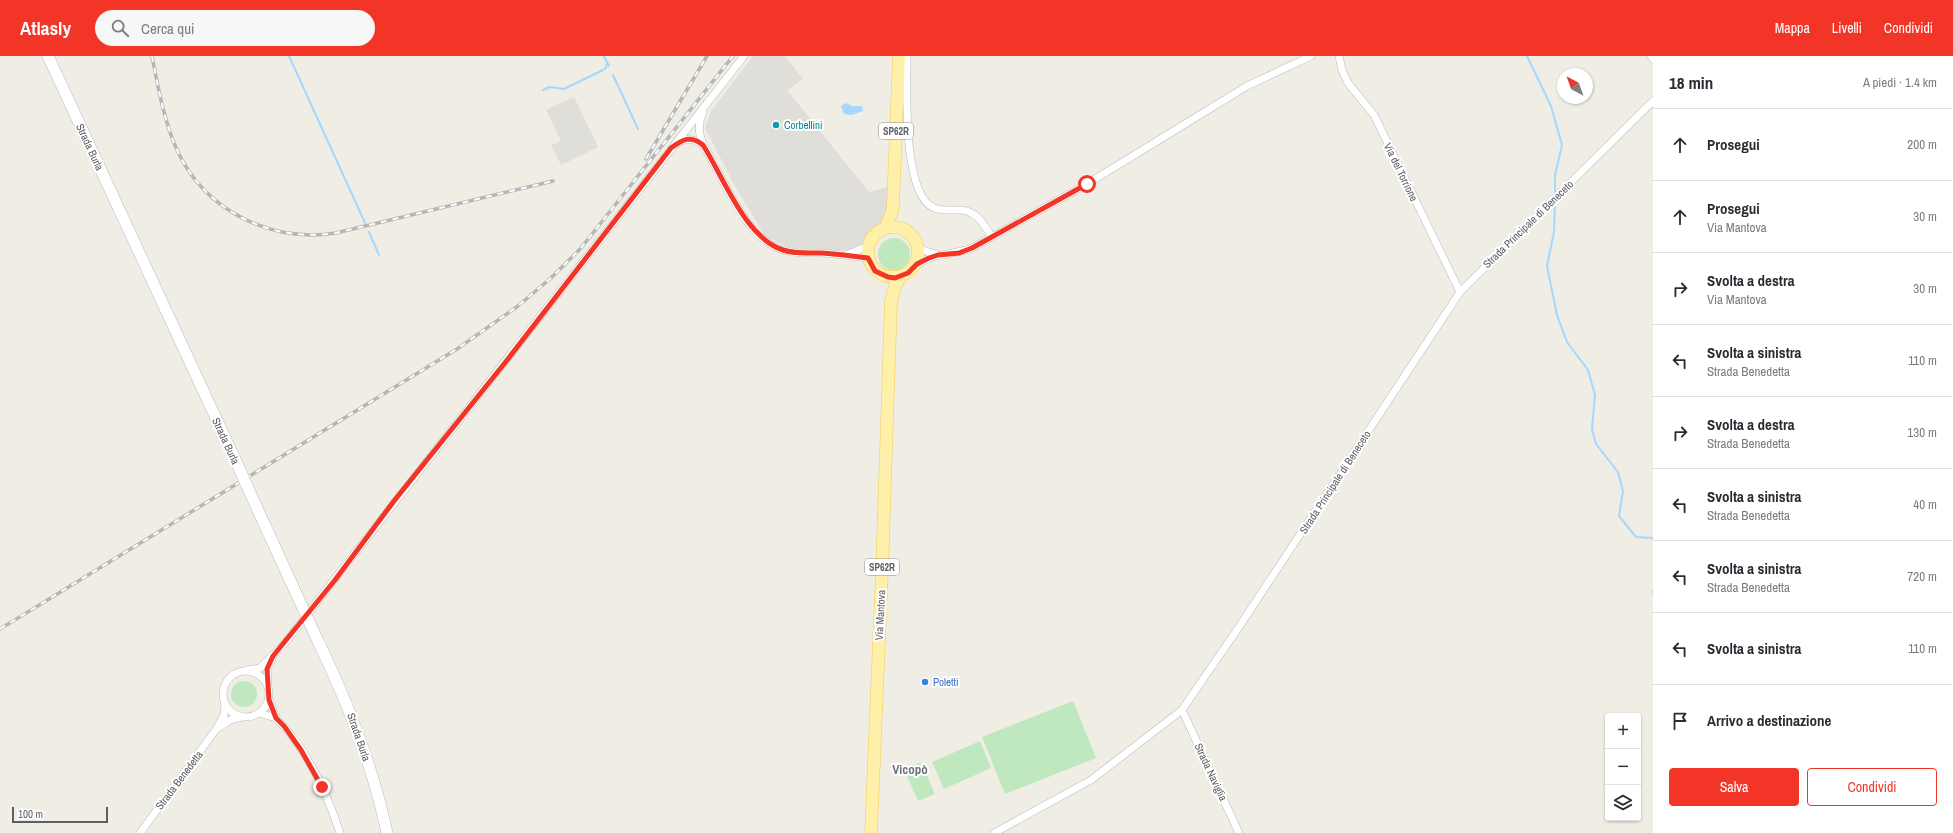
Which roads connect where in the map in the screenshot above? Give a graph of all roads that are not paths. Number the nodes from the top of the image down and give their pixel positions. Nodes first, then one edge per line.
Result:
1 (48, 56) edge
2 (744, 56) edge
3 (899, 56) edge
4 (907, 56) edge
5 (1311, 56) edge
6 (1339, 56) edge
7 (1651, 56) edge
8 (1653, 60) edge
9 (1653, 101) edge
10 (706, 104) junction
11 (694, 120) junction
12 (699, 128) junction
13 (691, 138) junction
14 (703, 145) junction
15 (671, 148) junction
16 (893, 205) junction
17 (885, 229) junction
18 (903, 229) junction
19 (992, 237) junction
20 (868, 246) junction
21 (917, 248) junction
22 (845, 255) junction
23 (938, 255) junction
24 (868, 258) junction
25 (913, 268) junction
26 (881, 275) junction
27 (902, 276) junction
28 (1460, 292) junction
29 (891, 300) junction
30 (273, 656) junction
31 (247, 670) junction
32 (268, 684) junction
33 (269, 700) junction
34 (224, 703) junction
35 (1182, 710) junction
36 (259, 713) junction
37 (242, 717) junction
38 (276, 718) junction
39 (217, 728) junction
40 (140, 833) edge
41 (340, 833) edge
42 (387, 833) edge
43 (871, 833) edge
44 (994, 833) edge
45 (1239, 833) edge

1 - 42 main road, Strada Burla, bridge
2 - 10 street, Strada Benedetta
3 - 16 main road, SP62R
4 - 19 street
5 - 19 street
6 - 28 street, Via del Torrione
7 - 8 street
9 - 28 street, Strada Principale di Beneceto
10 - 11 street, Strada Benedetta
10 - 12 street, Strada Benedetta
11 - 13 street, Strada Benedetta
11 - 15 street, Strada Benedetta
12 - 13 street, Strada Benedetta
12 - 14 street, Strada Benedetta
13 - 14 street, Strada Benedetta
13 - 15 street, Strada Benedetta
14 - 22 street, Strada Benedetta
15 - 30 street, Strada Benedetta
16 - 17 main road, SP62R
16 - 18 main road, SP62R
17 - 18 main road
17 - 20 main road, SP62R
18 - 21 main road, SP62R
19 - 23 street
20 - 22 street, Strada Benedetta
20 - 24 main road
21 - 23 street
21 - 25 main road
22 - 24 street, Strada Benedetta
23 - 25 street
24 - 26 main road, Via Mantova / SP62R
25 - 27 main road, Via Mantova / SP62R
26 - 27 main road
26 - 29 main road, Via Mantova / SP62R
27 - 29 main road, Via Mantova / SP62R
28 - 35 street, Strada Principale di Beneceto
29 - 43 main road, Via Mantova / SP62R
30 - 31 street, Strada Benedetta
30 - 32 street, Strada Benedetta
31 - 32 street
31 - 34 street, Strada Benedetta
32 - 33 street, Strada Benedetta
33 - 36 street
33 - 38 street, Strada Benedetta
34 - 37 street
34 - 39 street, Strada Benedetta
35 - 44 street, Strada Principale di Beneceto
35 - 45 street, Strada Naviglia
36 - 37 street, Strada Benedetta
36 - 38 street
37 - 39 street, Strada Benedetta
38 - 41 street
39 - 40 street, Strada Benedetta

